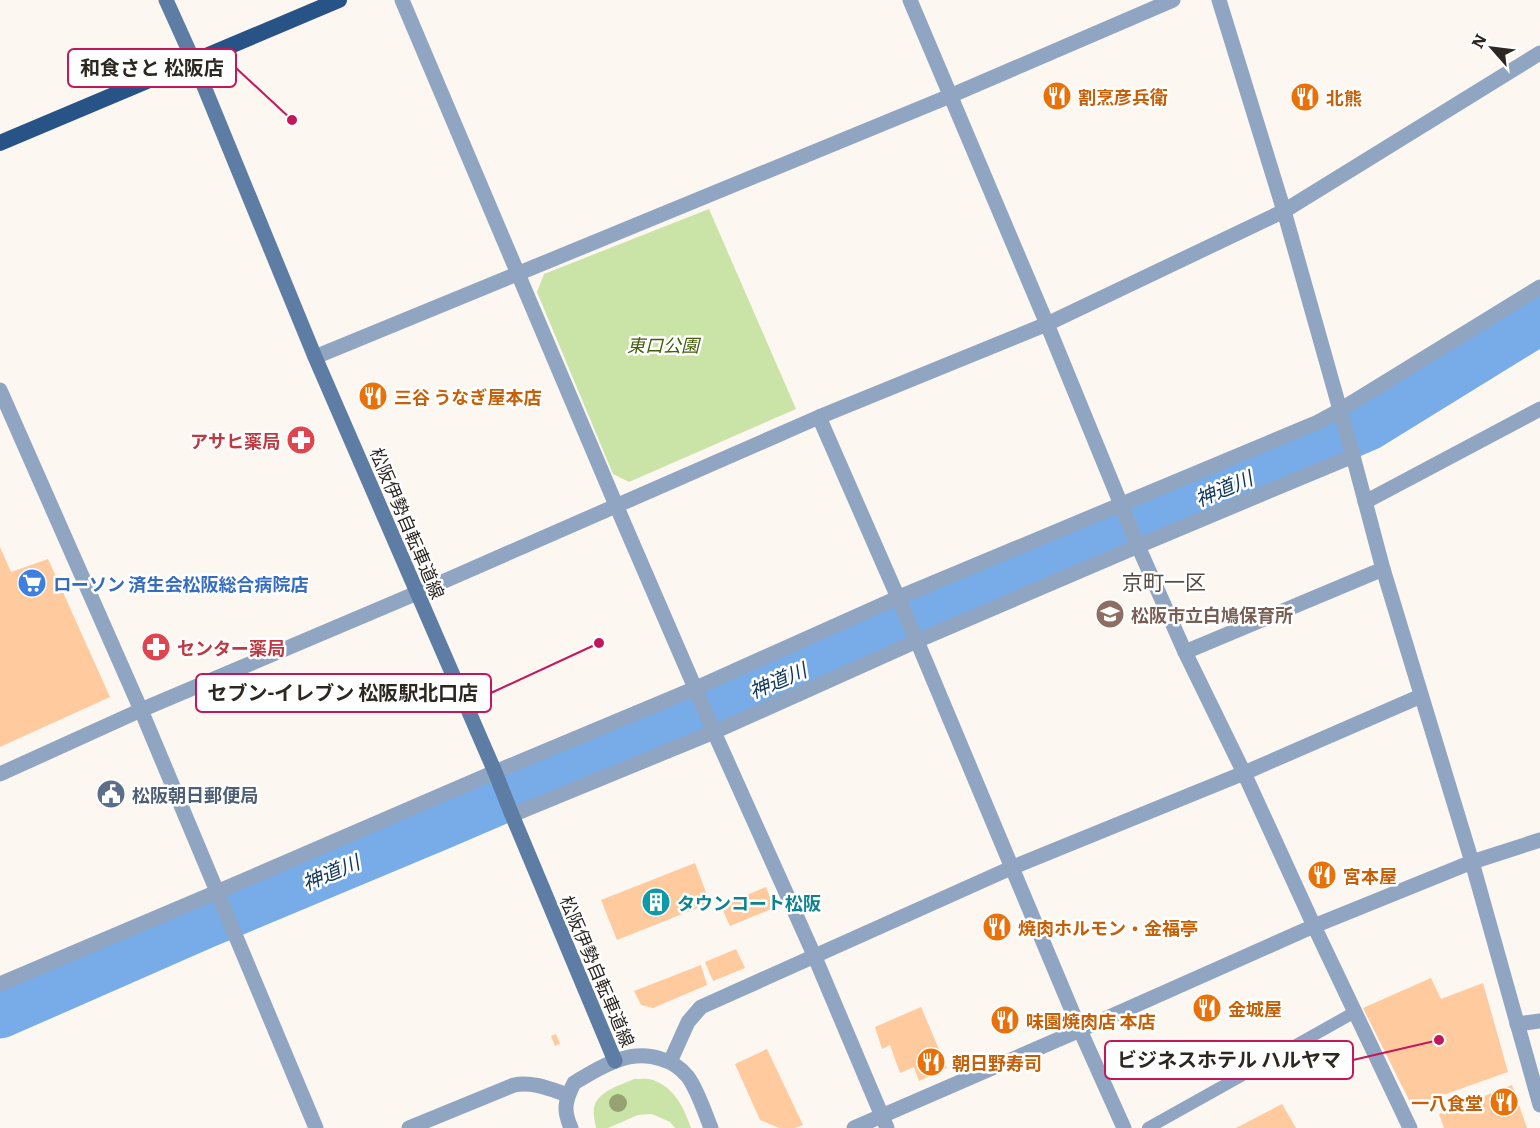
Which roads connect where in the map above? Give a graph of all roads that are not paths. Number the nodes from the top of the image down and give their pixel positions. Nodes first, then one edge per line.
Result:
1 (166, 0) edge
2 (339, 0) edge
3 (402, 0) edge
4 (910, 0) edge
5 (1173, 0) edge
6 (1220, 0) edge
7 (1540, 53) edge
8 (194, 62) junction
9 (950, 96) junction
10 (0, 143) edge
11 (1284, 212) junction
12 (518, 274) junction
13 (1540, 287) edge
14 (1047, 324) junction
15 (315, 357) junction
16 (0, 390) edge
17 (1540, 409) edge
18 (1340, 412) junction
19 (819, 417) junction
20 (1353, 455) junction
21 (1365, 502) junction
22 (616, 505) junction
23 (1121, 506) junction
24 (1137, 545) junction
25 (1383, 569) junction
26 (417, 593) junction
27 (897, 598) junction
28 (917, 641) junction
29 (1185, 652) junction
30 (696, 687) junction
31 (1421, 696) junction
32 (141, 710) junction
33 (714, 732) junction
34 (495, 772) junction
35 (1244, 773) junction
36 (0, 774) edge
37 (512, 815) junction
38 (1540, 840) edge
39 (1472, 862) junction
40 (1011, 868) junction
41 (218, 896) junction
42 (1314, 926) junction
43 (814, 955) junction
44 (0, 984) edge
45 (1355, 1012) junction
46 (1540, 1020) edge
47 (1517, 1024) junction
48 (1080, 1030) junction
49 (615, 1061) junction
50 (670, 1062) junction
51 (568, 1095) junction
52 (1540, 1105) edge
53 (884, 1122) edge
54 (316, 1128) edge
55 (409, 1128) edge
56 (571, 1128) edge
57 (711, 1128) edge
58 (854, 1128) edge
59 (1124, 1128) edge
60 (1148, 1128) edge
61 (1410, 1128) edge

1 - 8 main road, 松阪伊勢自転車道線
2 - 8 highway
3 - 12 street
4 - 9 street
5 - 9 street
6 - 11 street
7 - 11 street
8 - 10 highway
8 - 15 main road, 松阪伊勢自転車道線
9 - 12 street
9 - 14 street
11 - 14 street
11 - 18 street
12 - 15 street
12 - 22 street
13 - 18 street
14 - 19 street
14 - 23 street
15 - 26 main road, 松阪伊勢自転車道線
16 - 32 street
17 - 21 street
18 - 20 street
18 - 23 street
19 - 22 street
19 - 27 street
20 - 21 street
20 - 24 street
21 - 25 street
22 - 26 street
22 - 30 street
23 - 24 street
23 - 27 street
24 - 28 street
24 - 29 street
25 - 29 street
25 - 31 street
26 - 32 street
26 - 34 main road, 松阪伊勢自転車道線
27 - 28 street
27 - 30 street
28 - 33 street
28 - 40 street
29 - 35 street
30 - 33 street
30 - 34 street
31 - 35 street
31 - 39 street
32 - 36 street
32 - 41 street
33 - 37 street
33 - 43 street
34 - 37 main road, 松阪伊勢自転車道線
34 - 41 street
35 - 40 street
35 - 42 street
37 - 49 main road, 松阪伊勢自転車道線
38 - 39 street
39 - 42 street
39 - 47 street
40 - 43 street
40 - 48 street
41 - 44 street
41 - 54 street
42 - 45 street
42 - 48 street
43 - 50 street
43 - 53 street
45 - 60 lane
45 - 61 street
46 - 47 street
47 - 52 street
48 - 53 street
48 - 59 street
49 - 50 street
49 - 51 street
50 - 57 street
51 - 55 street
51 - 56 street
53 - 58 street

